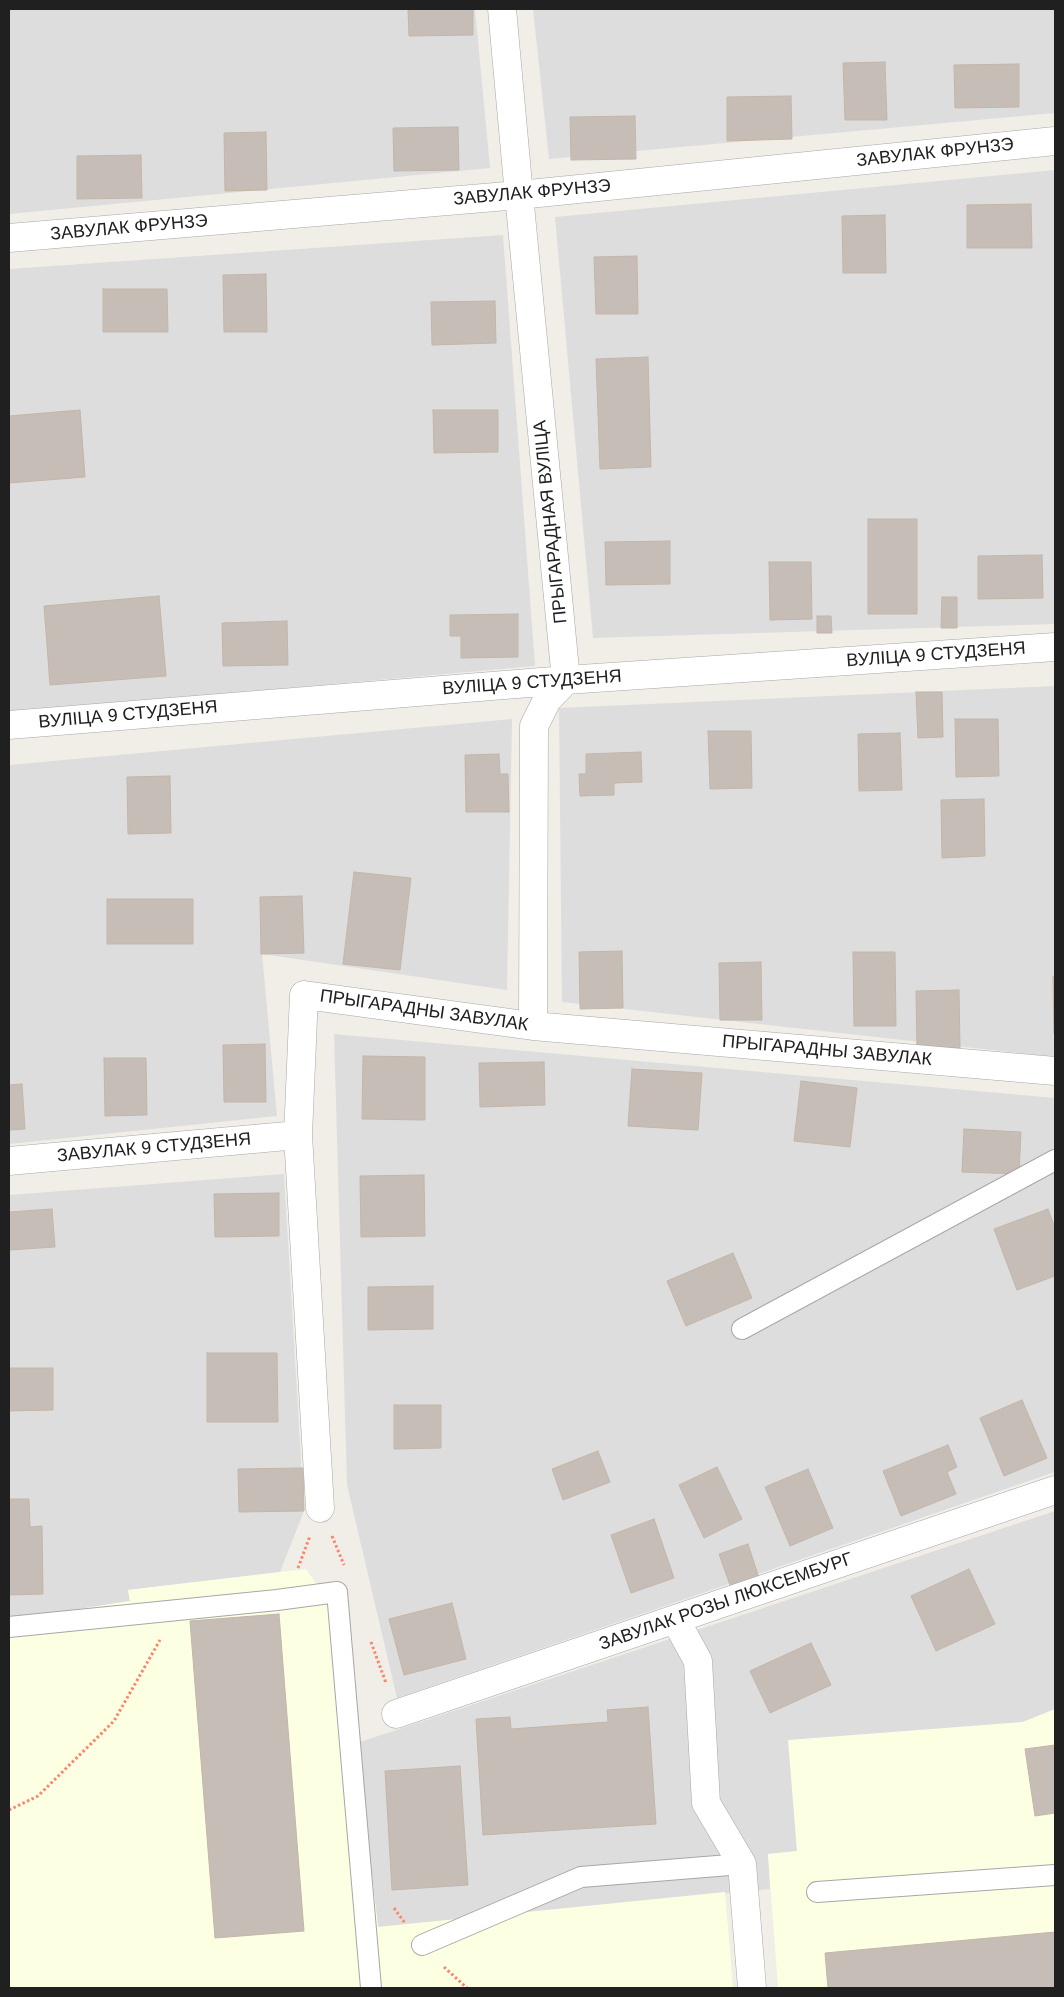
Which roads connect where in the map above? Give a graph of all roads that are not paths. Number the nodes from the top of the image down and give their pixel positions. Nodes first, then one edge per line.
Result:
1 (502, 9) edge
2 (1055, 142) edge
3 (519, 195) junction
4 (9, 238) edge
5 (1055, 648) edge
6 (566, 680) junction
7 (9, 725) edge
8 (533, 1026) junction
9 (1055, 1070) edge
10 (298, 1135) junction
11 (1055, 1160) edge
12 (9, 1161) edge
13 (742, 1329) dead end
14 (1055, 1490) edge
15 (320, 1508) dead end
16 (675, 1619) junction
17 (9, 1627) edge
18 (396, 1714) dead end
19 (742, 1864) junction
20 (1055, 1875) edge
21 (817, 1892) dead end
22 (422, 1945) dead end
23 (371, 1988) edge
24 (752, 1988) edge

1 - 3 street, ПРЫГАРАДНАЯ ВУЛІЦА
2 - 3 street, ЗАВУЛАК ФРУНЗЭ
3 - 4 street, ЗАВУЛАК ФРУНЗЭ
3 - 6 street, ПРЫГАРАДНАЯ ВУЛІЦА
5 - 6 street, ВУЛІЦА 9 СТУДЗЕНЯ
6 - 7 street, ВУЛІЦА 9 СТУДЗЕНЯ
6 - 8 street
8 - 9 street, ПРЫГАРАДНЫ ЗАВУЛАК
8 - 10 street, ПРЫГАРАДНЫ ЗАВУЛАК
10 - 12 street, ЗАВУЛАК 9 СТУДЗЕНЯ
10 - 15 street, ПРЫГАРАДНЫ ЗАВУЛАК
11 - 13 lane
14 - 16 street, ЗАВУЛАК РОЗЫ ЛЮКСЕМБУРГ
16 - 18 street, ЗАВУЛАК РОЗЫ ЛЮКСЕМБУРГ
16 - 19 street
17 - 23 lane
19 - 22 lane
19 - 24 street
20 - 21 lane

